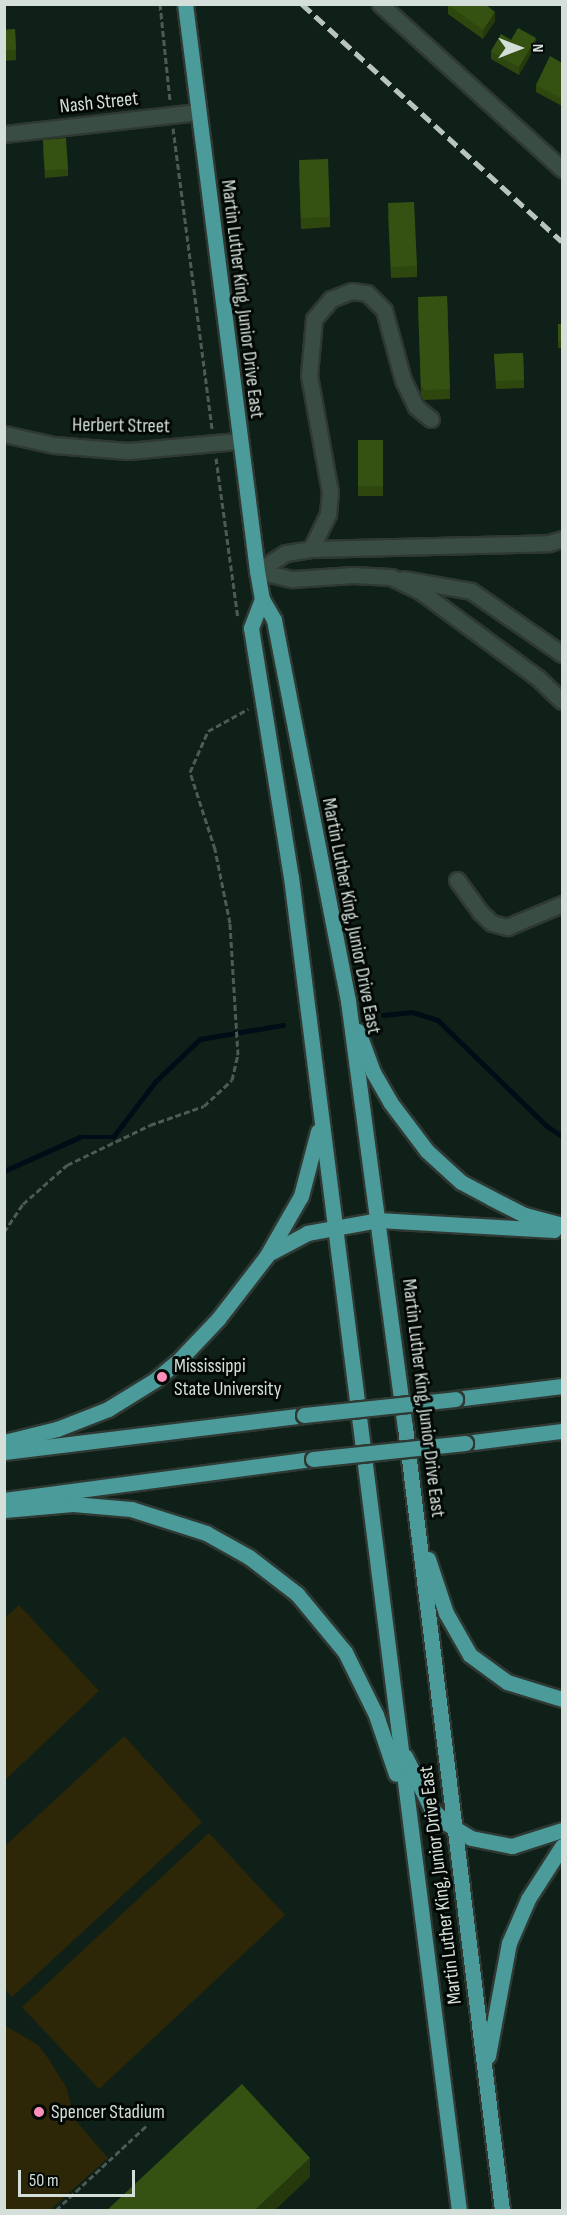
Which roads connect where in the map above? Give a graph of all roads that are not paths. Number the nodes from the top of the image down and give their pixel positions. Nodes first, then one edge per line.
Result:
1 (185, 4) edge
2 (380, 4) edge
3 (197, 112) junction
4 (4, 134) edge
5 (562, 169) edge
6 (431, 419) dead end
7 (4, 434) edge
8 (238, 441) junction
9 (562, 539) edge
10 (312, 549) junction
11 (257, 571) junction
12 (391, 578) junction
13 (262, 598) junction
14 (562, 654) edge
15 (562, 701) edge
16 (458, 880) dead end
17 (562, 903) edge
18 (348, 1001) junction
19 (321, 1119) junction
20 (378, 1220) junction
21 (562, 1225) edge
22 (336, 1230) junction
23 (562, 1230) edge
24 (266, 1257) junction
25 (562, 1386) edge
26 (562, 1431) edge
27 (516, 1437) junction
28 (562, 1440) edge
29 (4, 1442) edge
30 (4, 1452) edge
31 (4, 1500) edge
32 (4, 1510) edge
33 (419, 1533) junction
34 (562, 1699) edge
35 (399, 1745) junction
36 (405, 1800) junction
37 (456, 1830) junction
38 (562, 1830) edge
39 (562, 1846) edge
40 (485, 2077) junction
41 (459, 2211) edge
42 (502, 2211) edge

1 - 3 main road, Martin Luther King, Junior Drive East
2 - 5 street
3 - 4 street, Nash Street
3 - 8 main road, Martin Luther King, Junior Drive East
6 - 10 street
7 - 8 street, Herbert Street
8 - 11 main road, Martin Luther King, Junior Drive East
9 - 10 street
10 - 11 street
11 - 12 street
11 - 13 main road, Martin Luther King, Junior Drive East
12 - 14 street
12 - 15 street
13 - 18 main road, Martin Luther King, Junior Drive East
13 - 19 main road, Martin Luther King, Junior Drive East
16 - 17 street
18 - 20 main road, Martin Luther King, Junior Drive East
18 - 21 main road
19 - 22 main road, Martin Luther King, Junior Drive East
19 - 24 main road
20 - 22 main road
20 - 23 main road
20 - 33 main road, Martin Luther King, Junior Drive East
22 - 24 main road
22 - 35 main road, Martin Luther King, Junior Drive East
24 - 29 main road
25 - 30 main road, bridge
26 - 27 main road
27 - 28 main road
27 - 31 main road, bridge
32 - 36 main road
33 - 34 main road
33 - 37 main road, Martin Luther King, Junior Drive East
35 - 36 main road, Martin Luther King, Junior Drive East
35 - 37 main road
36 - 41 main road, Martin Luther King, Junior Drive East
37 - 38 main road
37 - 40 main road, Martin Luther King, Junior Drive East
39 - 40 main road
40 - 42 main road, Martin Luther King, Junior Drive East

